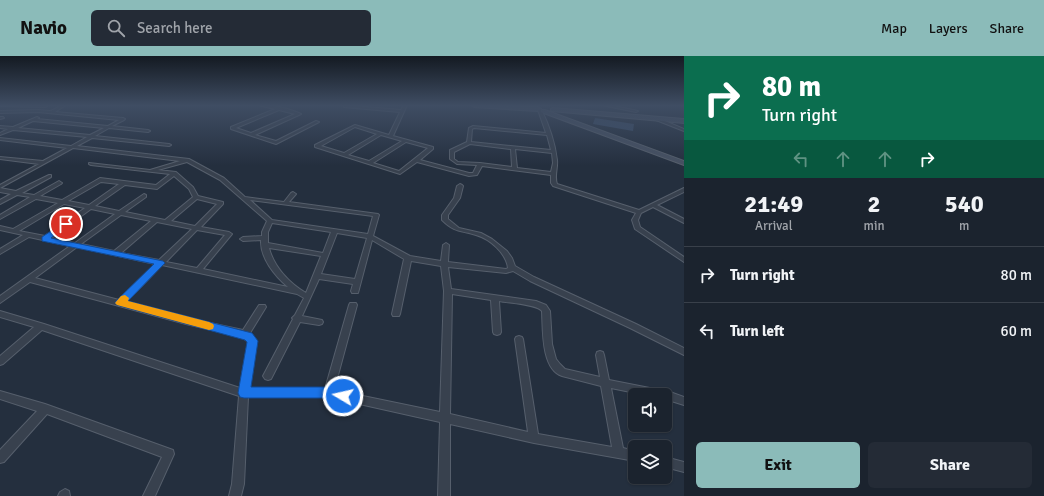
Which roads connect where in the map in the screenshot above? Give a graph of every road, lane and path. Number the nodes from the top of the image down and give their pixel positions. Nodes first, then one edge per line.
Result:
1 (20, 126) edge
2 (93, 126) edge
3 (238, 126) edge
4 (273, 126) edge
5 (310, 126) edge
6 (395, 126) edge
7 (546, 126) edge
8 (584, 126) edge
9 (672, 126) edge
10 (0, 127) edge
11 (109, 127) junction
12 (14, 128) junction
13 (684, 130) edge
14 (148, 131) dead end
15 (381, 133) junction
16 (0, 134) edge
17 (549, 134) junction
18 (251, 135) junction
19 (391, 135) junction
20 (92, 137) junction
21 (0, 139) edge
22 (406, 140) junction
23 (469, 143) junction
24 (169, 145) dead end
25 (73, 147) junction
26 (513, 148) junction
27 (553, 152) junction
28 (344, 154) junction
29 (0, 158) edge
30 (187, 160) junction
31 (416, 160) junction
32 (684, 162) edge
33 (370, 163) junction
34 (44, 164) junction
35 (90, 164) dead end
36 (480, 164) junction
37 (515, 169) junction
38 (150, 171) junction
39 (174, 173) junction
40 (554, 174) junction
41 (49, 176) dead end
42 (59, 183) dead end
43 (124, 183) junction
44 (460, 186) dead end
45 (0, 187) edge
46 (0, 190) edge
47 (684, 190) edge
48 (14, 194) junction
49 (292, 194) dead end
50 (144, 196) dead end
51 (196, 197) junction
52 (36, 198) junction
53 (244, 198) junction
54 (0, 202) edge
55 (62, 203) junction
56 (286, 203) junction
57 (653, 205) junction
58 (88, 208) junction
59 (639, 212) junction
60 (118, 213) junction
61 (0, 217) edge
62 (156, 220) junction
63 (684, 221) edge
64 (166, 222) junction
65 (270, 222) junction
66 (195, 227) junction
67 (0, 228) edge
68 (14, 231) junction
69 (335, 231) junction
70 (27, 235) junction
71 (369, 236) junction
72 (45, 239) junction
73 (243, 239) dead end
74 (265, 241) junction
75 (74, 245) junction
76 (446, 245) dead end
77 (0, 252) edge
78 (115, 254) junction
79 (325, 255) junction
80 (408, 258) junction
81 (684, 260) edge
82 (160, 263) junction
83 (444, 264) junction
84 (512, 268) junction
85 (199, 270) junction
86 (317, 276) junction
87 (28, 279) junction
88 (356, 282) junction
89 (355, 290) dead end
90 (448, 291) junction
91 (297, 292) junction
92 (308, 297) junction
93 (495, 298) junction
94 (0, 300) edge
95 (120, 303) junction
96 (353, 305) dead end
97 (262, 307) dead end
98 (0, 314) edge
99 (396, 314) dead end
100 (296, 318) junction
101 (319, 322) dead end
102 (41, 326) junction
103 (496, 332) dead end
104 (244, 334) junction
105 (519, 339) dead end
106 (684, 352) edge
107 (600, 354) dead end
108 (0, 361) edge
109 (268, 376) dead end
110 (606, 383) junction
111 (244, 393) junction
112 (328, 393) junction
113 (0, 395) edge
114 (684, 401) edge
115 (45, 409) junction
116 (444, 418) junction
117 (534, 438) junction
118 (618, 452) junction
119 (628, 454) edge
120 (0, 458) edge
121 (672, 464) edge
122 (684, 467) edge
123 (149, 496) edge
124 (235, 496) edge
125 (444, 496) edge

1 - 12 street
2 - 11 street
3 - 18 street
4 - 18 street
5 - 18 street
6 - 19 street
7 - 17 street
8 - 32 street
9 - 13 street
10 - 12 street
11 - 14 street
11 - 20 street
12 - 16 street
12 - 20 street
15 - 19 street
15 - 28 street
15 - 28 street
17 - 23 street
17 - 27 street
19 - 22 street
20 - 24 street
20 - 25 street
21 - 25 street
22 - 31 street
22 - 33 street
23 - 26 street
23 - 36 street
25 - 30 street
25 - 34 street
26 - 27 street
26 - 37 street
27 - 40 street
28 - 33 street
29 - 34 street
30 - 38 street
30 - 53 street
31 - 33 street
31 - 36 street
34 - 45 street
35 - 38 street
36 - 37 street
37 - 40 street
38 - 39 street
39 - 43 street
39 - 51 street
40 - 59 street
41 - 48 street
42 - 52 street
43 - 55 street
43 - 58 street
44 - 84 street
46 - 48 street
47 - 57 street
48 - 52 street
48 - 54 street
49 - 56 street
50 - 60 street
51 - 64 street
51 - 66 street
52 - 55 street
52 - 61 street
53 - 56 street
53 - 65 street
55 - 58 street
55 - 68 street
56 - 71 street
57 - 59 street
57 - 63 street
58 - 60 street
58 - 72 street
59 - 81 street
60 - 62 street
60 - 75 street
62 - 64 street
62 - 78 street
64 - 66 street
65 - 69 street
65 - 74 street
66 - 82 street
66 - 85 street
67 - 68 street
68 - 70 street
69 - 71 street
69 - 79 street
70 - 72 street
70 - 77 street
71 - 80 street
71 - 88 street
72 - 75 street
73 - 74 street
74 - 79 street
74 - 91 street
75 - 78 street
75 - 87 street
76 - 83 street
78 - 82 street
79 - 86 street
80 - 83 street
80 - 99 street
82 - 85 street
82 - 95 street
83 - 84 street
83 - 90 street
84 - 106 street
85 - 91 street
86 - 88 street
86 - 92 street
87 - 94 street
87 - 95 street
88 - 89 street
90 - 93 street
90 - 116 street
91 - 92 street
92 - 100 street
93 - 103 street
93 - 110 street
95 - 104 street
96 - 112 street
97 - 104 street
98 - 102 street
100 - 101 street
100 - 109 street
102 - 108 street
102 - 111 street
104 - 111 street
105 - 117 street
107 - 110 street
110 - 114 street
110 - 118 street
111 - 112 street
111 - 124 street
112 - 116 street
113 - 115 street
115 - 120 street
115 - 123 street
116 - 117 street
116 - 125 street
117 - 118 street
118 - 119 street
121 - 122 street

